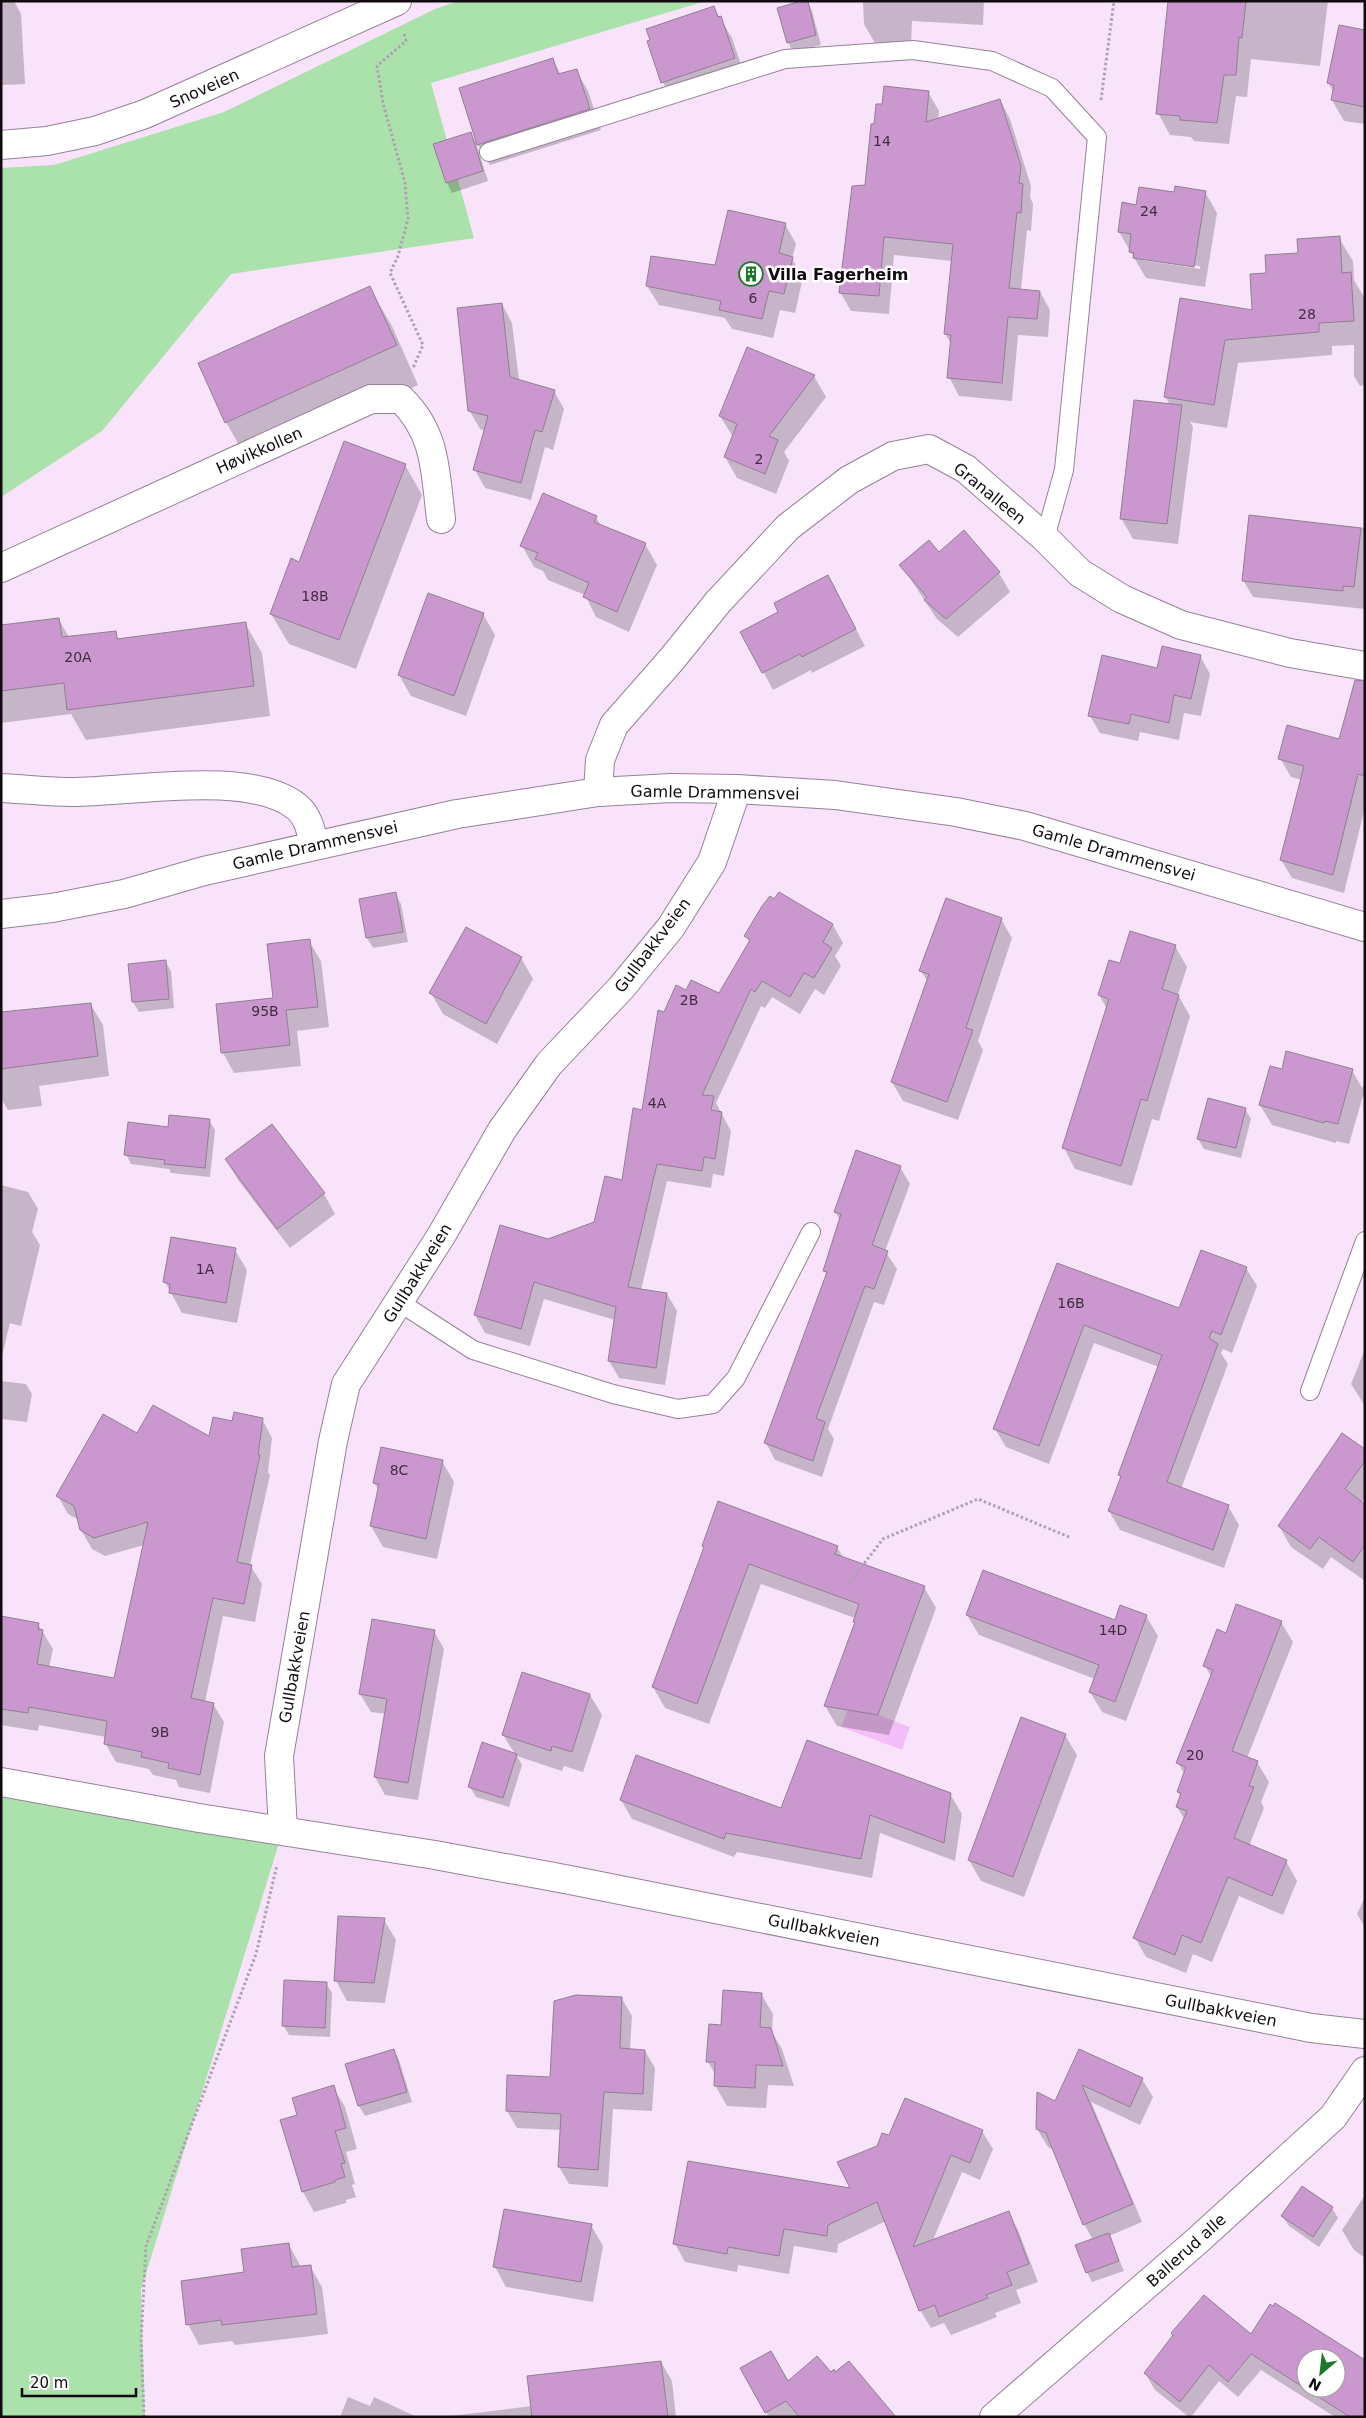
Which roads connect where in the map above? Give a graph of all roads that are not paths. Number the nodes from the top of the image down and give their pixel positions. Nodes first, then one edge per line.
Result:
1 (397, 1) edge
2 (1, 145) edge
3 (489, 152) dead end
4 (441, 519) dead end
5 (1045, 538) junction
6 (1, 568) edge
7 (1365, 666) edge
8 (1, 788) edge
9 (737, 789) junction
10 (598, 792) junction
11 (314, 844) junction
12 (1, 914) edge
13 (1365, 927) edge
14 (811, 1232) dead end
15 (1365, 1241) edge
16 (400, 1302) junction
17 (1310, 1391) dead end
18 (1, 1782) edge
19 (283, 1830) junction
20 (1365, 2034) edge
21 (1365, 2071) edge
22 (994, 2417) edge

1 - 2 street, Snoveien
3 - 5 lane
4 - 6 street, Høvikkollen
5 - 7 street, Granalleen
5 - 10 street, Granalleen
8 - 11 street
9 - 10 street, Gamle Drammensvei
9 - 13 street, Gamle Drammensvei
9 - 16 street, Gullbakkveien
10 - 11 street, Gamle Drammensvei
11 - 12 street, Gamle Drammensvei
14 - 16 lane
15 - 17 lane
16 - 19 street, Gullbakkveien
18 - 19 street, Gullbakkveien
19 - 20 street, Gullbakkveien
21 - 22 street, Ballerud alle

